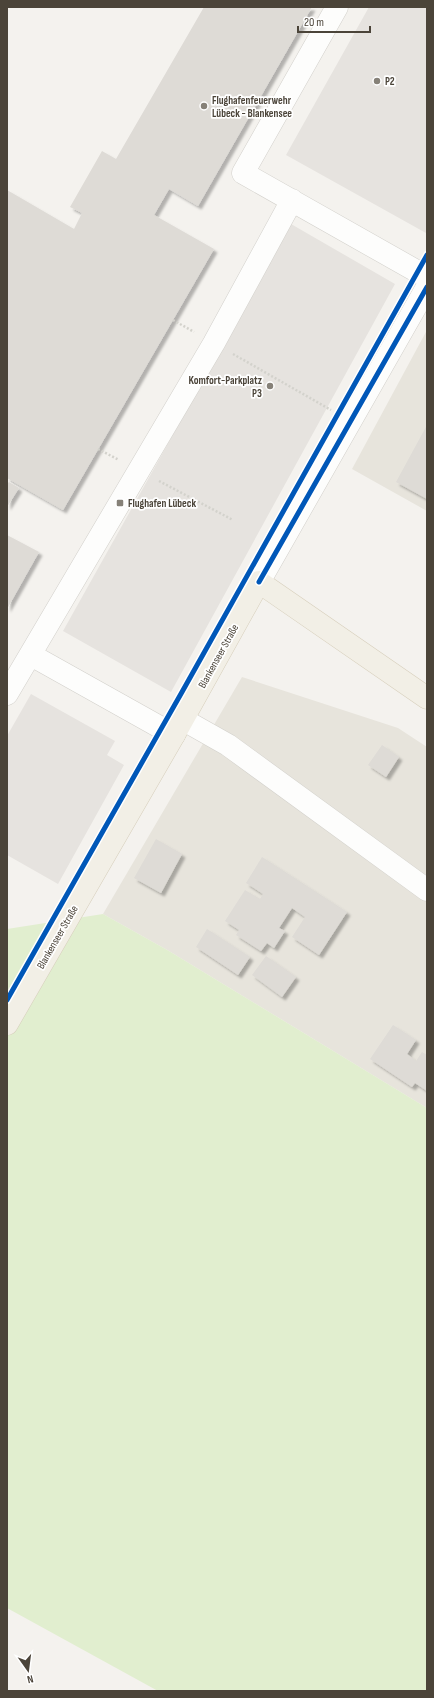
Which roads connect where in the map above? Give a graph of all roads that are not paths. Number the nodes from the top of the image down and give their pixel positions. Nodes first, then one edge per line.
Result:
1 (337, 7) edge
2 (292, 200) junction
3 (427, 277) edge
4 (427, 287) edge
5 (259, 582) junction
6 (31, 655) junction
7 (7, 694) edge
8 (427, 698) edge
9 (178, 727) junction
10 (427, 890) edge
11 (7, 1024) edge

1 - 2 street
2 - 3 street
2 - 6 street
4 - 5 street, Blankenseer Straße
5 - 8 main road
5 - 9 main road, Blankenseer Straße
6 - 7 street
6 - 9 street
9 - 10 street
9 - 11 main road, Blankenseer Straße

